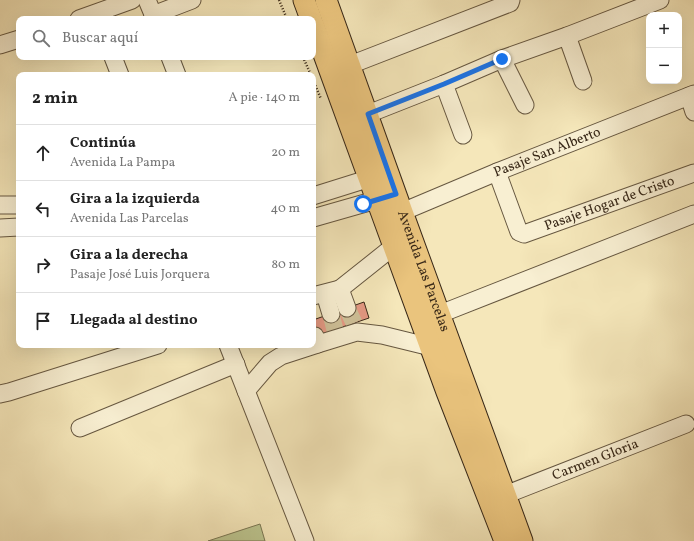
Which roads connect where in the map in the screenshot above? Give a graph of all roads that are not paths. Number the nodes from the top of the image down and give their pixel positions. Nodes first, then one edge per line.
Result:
1 (132, 0) edge
2 (192, 0) edge
3 (304, 0) edge
4 (326, 0) edge
5 (511, 0) edge
6 (660, 0) edge
7 (94, 10) edge
8 (151, 11) edge
9 (84, 16) edge
10 (310, 16) edge
11 (316, 31) edge
12 (567, 36) junction
13 (16, 40) edge
14 (0, 45) edge
15 (502, 59) junction
16 (114, 60) edge
17 (350, 65) junction
18 (119, 72) edge
19 (583, 81) dead end
20 (444, 84) junction
21 (691, 95) edge
22 (525, 105) dead end
23 (694, 112) edge
24 (368, 114) junction
25 (463, 135) dead end
26 (497, 172) junction
27 (694, 173) edge
28 (379, 175) junction
29 (316, 195) edge
30 (392, 202) junction
31 (16, 204) edge
32 (0, 205) edge
33 (694, 214) edge
34 (316, 217) edge
35 (0, 228) edge
36 (16, 228) edge
37 (394, 246) junction
38 (326, 293) edge
39 (440, 314) junction
40 (353, 321) junction
41 (335, 327) junction
42 (316, 340) edge
43 (431, 347) junction
44 (148, 348) edge
45 (229, 348) edge
46 (298, 348) edge
47 (236, 364) junction
48 (246, 391) junction
49 (0, 394) edge
50 (686, 424) dead end
51 (80, 428) dead end
52 (505, 495) junction
53 (304, 541) edge
54 (505, 541) edge
55 (522, 541) edge

1 - 7 street
2 - 8 street
3 - 10 main road
4 - 17 main road, Avenida Las Parcelas
5 - 17 street
6 - 12 street
7 - 9 street
11 - 28 main road, Avenida Las Parcelas
12 - 15 street
12 - 19 street
13 - 14 street
15 - 20 street
15 - 22 street
16 - 18 street
17 - 24 main road, Avenida Las Parcelas
20 - 24 street
20 - 25 street
21 - 23 street
21 - 26 street, Pasaje San Alberto
24 - 28 main road, Avenida Las Parcelas
26 - 27 street, Pasaje Hogar de Cristo
26 - 30 street, Pasaje San Alberto
28 - 29 street
28 - 30 main road, Avenida Las Parcelas
30 - 34 street, Pasaje San Alberto
30 - 37 main road, Avenida Las Parcelas
30 - 39 main road, Avenida Las Parcelas
31 - 32 street
33 - 39 street
35 - 36 street
37 - 38 street
37 - 43 main road, Avenida Las Parcelas
38 - 40 street
38 - 41 street
39 - 52 main road, Avenida Las Parcelas
40 - 41 street
40 - 43 street
41 - 42 street
43 - 54 main road, Avenida Las Parcelas
44 - 49 street
45 - 47 street
46 - 48 street
47 - 48 street
47 - 51 street
48 - 53 street
50 - 52 street, Carmen Gloria
52 - 55 main road, Avenida Las Parcelas

